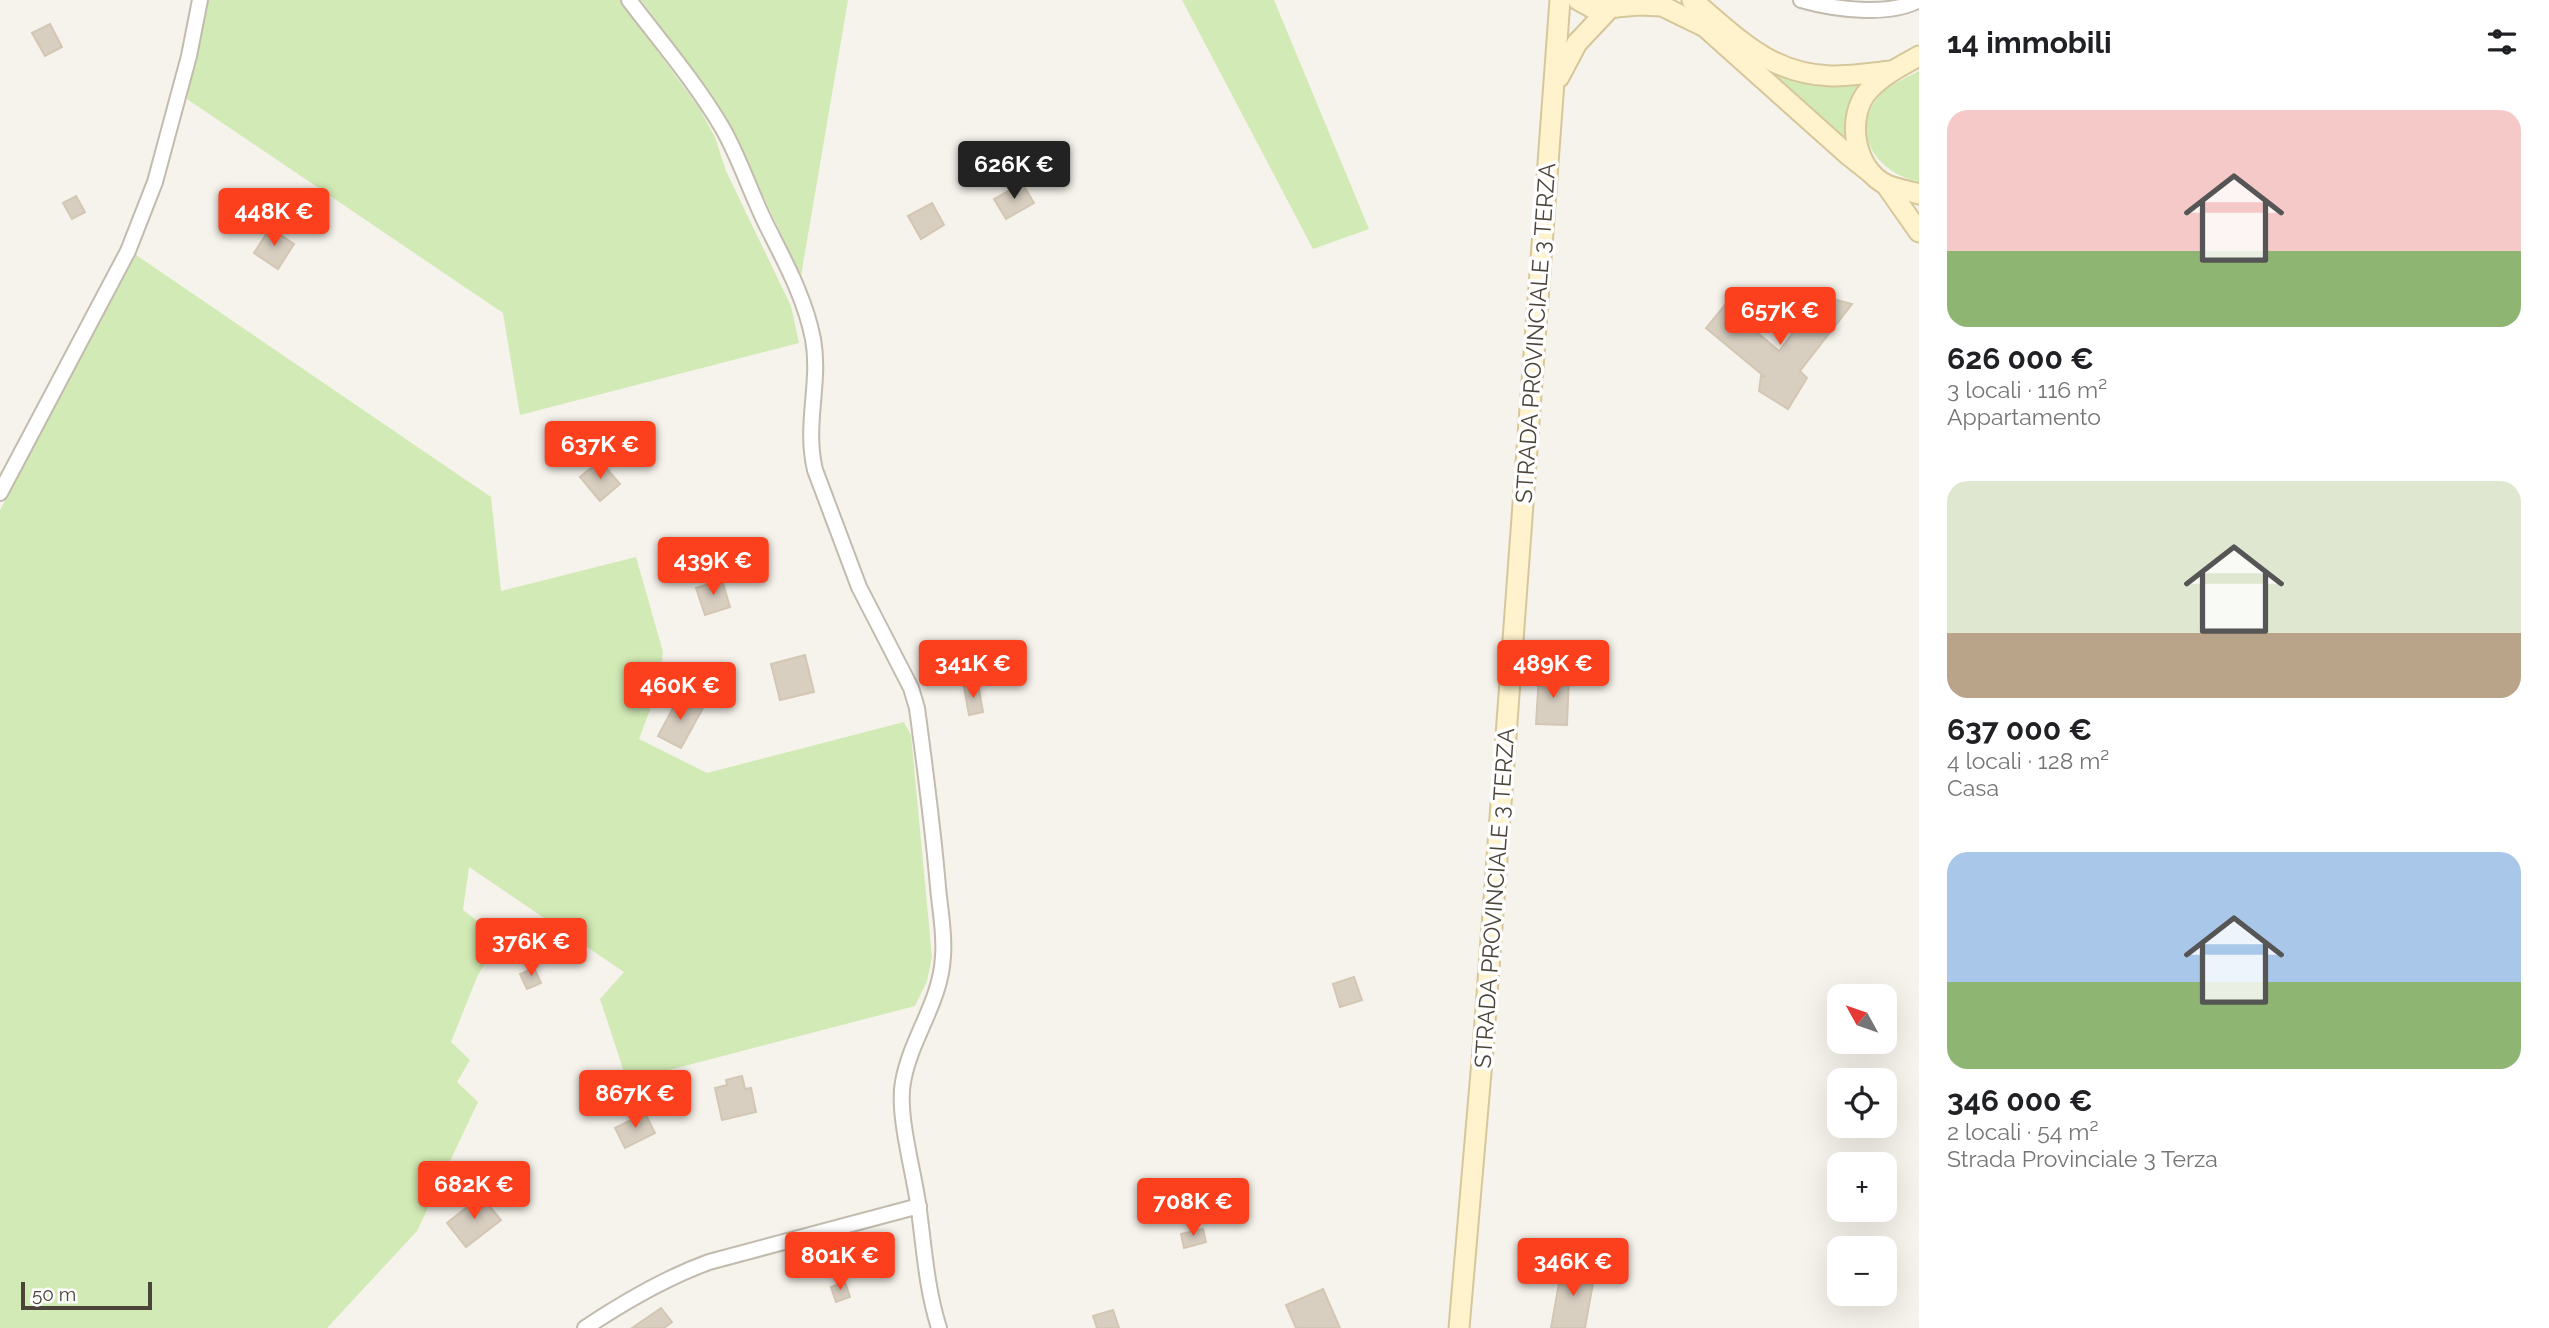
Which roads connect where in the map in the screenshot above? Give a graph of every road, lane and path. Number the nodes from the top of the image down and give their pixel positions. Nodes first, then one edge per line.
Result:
1 (200, 0) edge
2 (629, 0) edge
3 (1560, 0) edge
4 (1578, 0) edge
5 (1692, 0) edge
6 (1801, 0) edge
7 (1919, 1) edge
8 (1617, 5) edge
9 (1919, 56) edge
10 (1891, 71) junction
11 (1554, 91) junction
12 (1878, 178) junction
13 (1919, 194) edge
14 (1919, 232) edge
15 (0, 494) edge
16 (919, 1206) junction
17 (585, 1328) edge
18 (939, 1328) edge
19 (1459, 1328) edge

1 - 15 street
2 - 16 street
3 - 11 street, STRADA PROVINCIALE 3 TERZA
4 - 8 street
5 - 10 street
6 - 7 street
8 - 11 street
8 - 12 street
9 - 10 street
10 - 12 street
11 - 19 street, STRADA PROVINCIALE 3 TERZA
12 - 13 street
12 - 14 street
16 - 17 street
16 - 18 street

